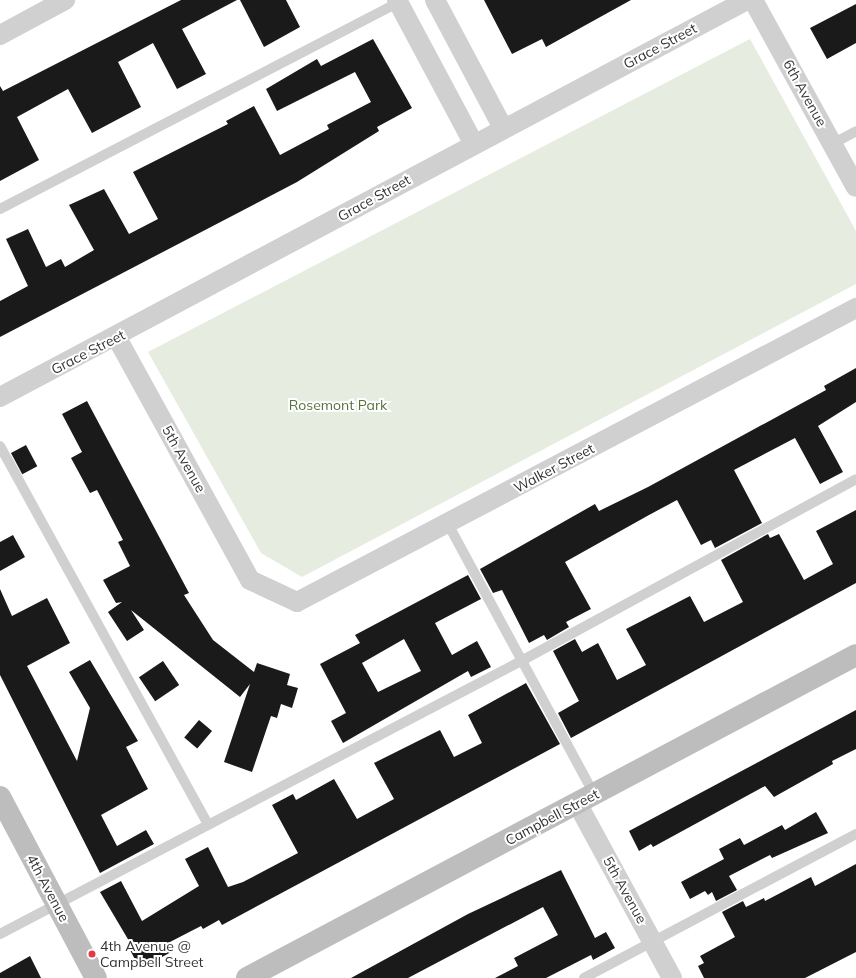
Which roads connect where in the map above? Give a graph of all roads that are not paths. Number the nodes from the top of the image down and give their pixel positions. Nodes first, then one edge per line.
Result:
1 (65, 0) edge
2 (435, 0) edge
3 (747, 0) edge
4 (753, 0) edge
5 (398, 1) edge
6 (0, 34) edge
7 (503, 128) junction
8 (856, 131) edge
9 (474, 144) junction
10 (832, 144) junction
11 (856, 187) edge
12 (0, 209) edge
13 (856, 308) edge
14 (117, 338) junction
15 (0, 397) edge
16 (0, 446) edge
17 (856, 479) edge
18 (448, 524) junction
19 (250, 580) joint
20 (856, 655) edge
21 (523, 660) junction
22 (0, 798) edge
23 (586, 799) junction
24 (208, 825) junction
25 (856, 834) edge
26 (56, 904) junction
27 (0, 934) edge
28 (652, 941) junction
29 (96, 978) edge
30 (248, 978) edge
31 (584, 978) edge
32 (672, 978) edge

1 - 6 street
2 - 7 street
3 - 7 street, Grace Street
4 - 10 street, 6th Avenue
5 - 9 street
5 - 12 lane
7 - 9 street, Grace Street
8 - 10 lane
9 - 14 street, Grace Street
10 - 11 street, 6th Avenue
13 - 18 street, Walker Street
14 - 15 street, Grace Street
14 - 19 street, 5th Avenue
16 - 24 lane
17 - 21 lane
18 - 19 street, Walker Street
18 - 21 lane
20 - 23 street, Campbell Street
21 - 23 lane
21 - 24 lane
22 - 26 street, 4th Avenue
23 - 28 street, 5th Avenue
23 - 30 street, Campbell Street
24 - 26 lane
25 - 28 lane
26 - 27 lane
26 - 29 street, 4th Avenue
28 - 31 lane
28 - 32 street, 5th Avenue

